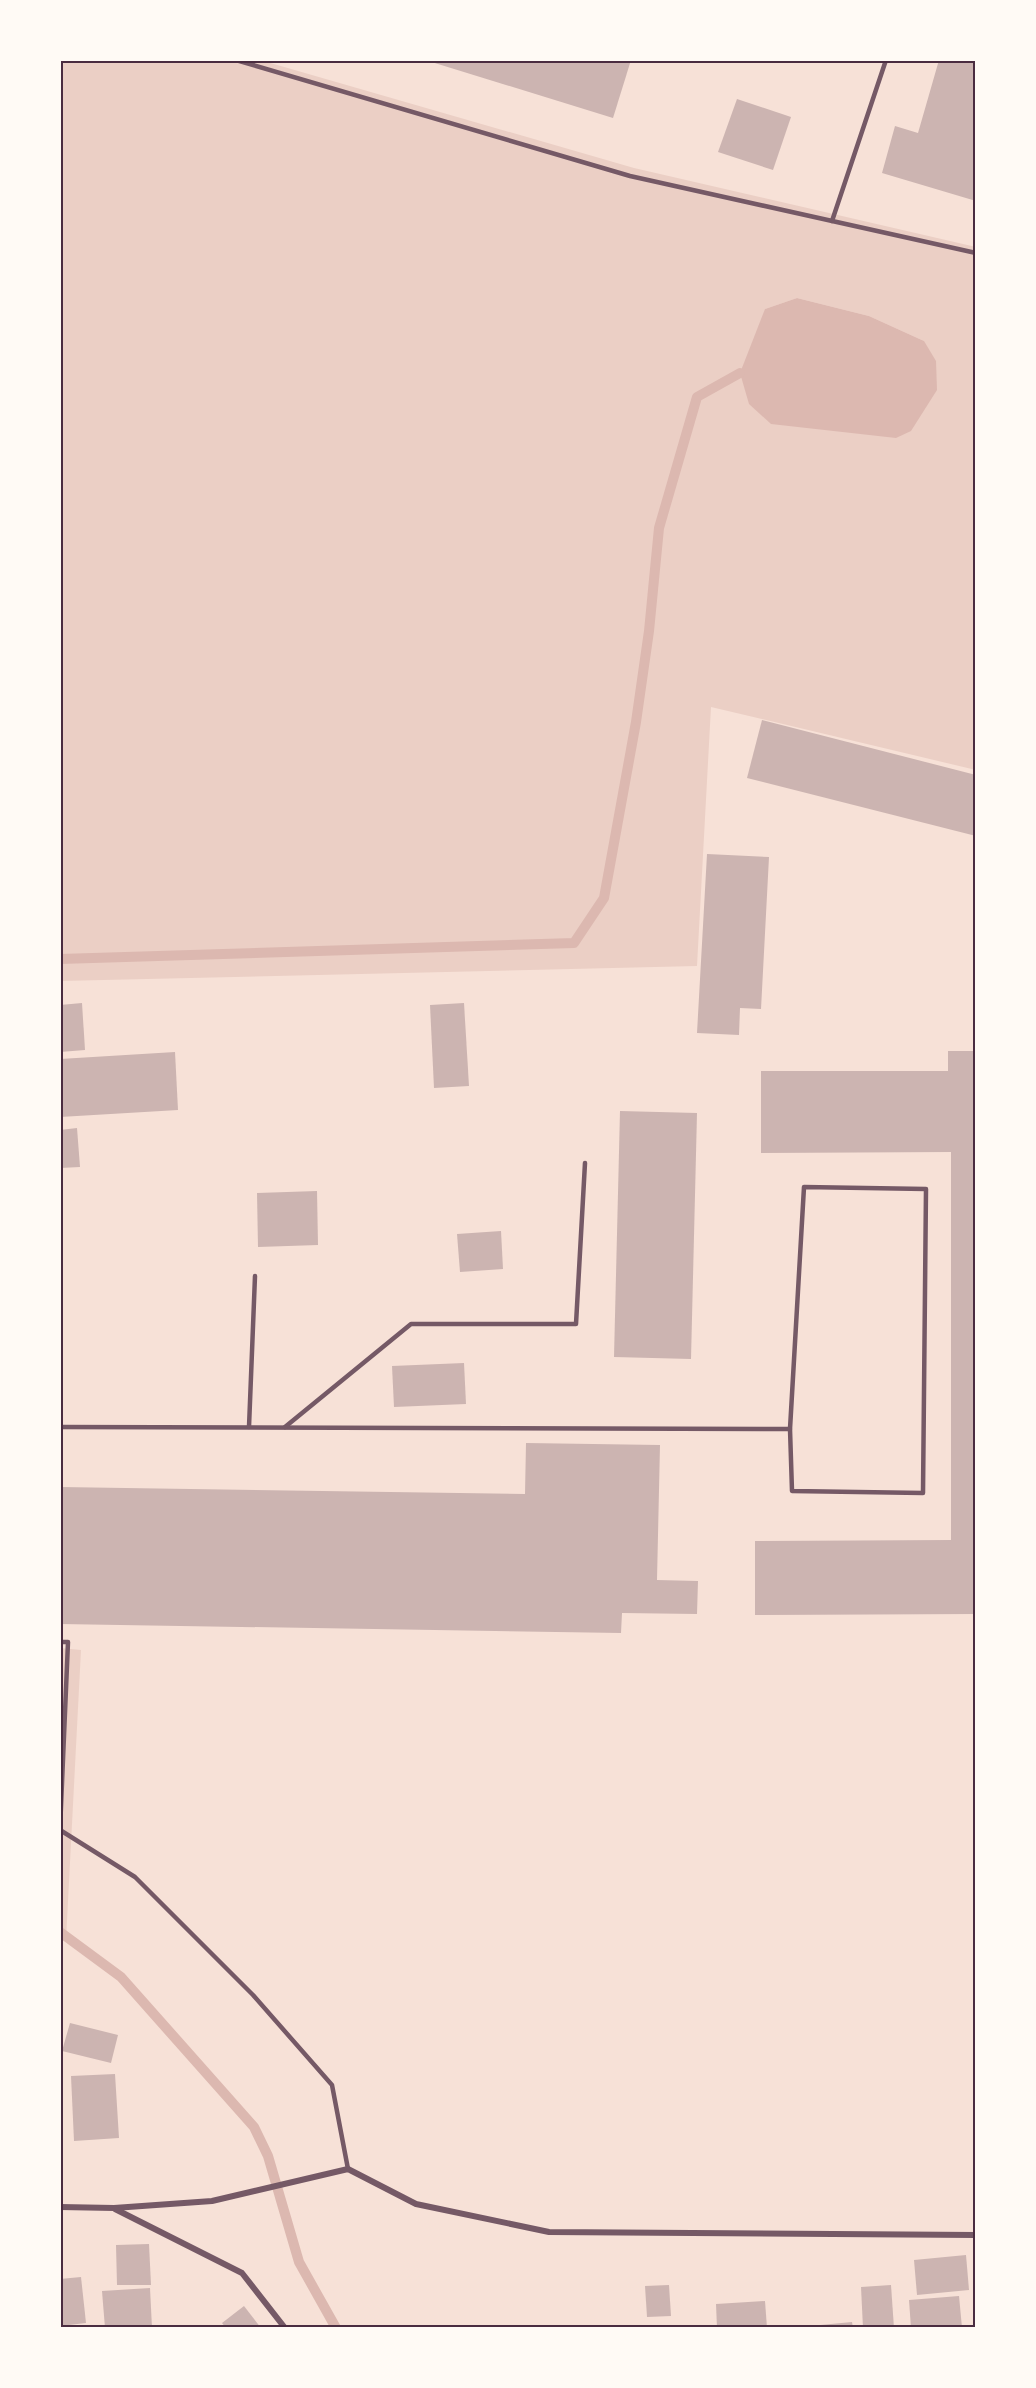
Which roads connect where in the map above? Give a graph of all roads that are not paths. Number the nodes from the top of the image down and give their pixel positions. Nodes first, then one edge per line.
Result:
1 (236, 60) edge
2 (886, 60) edge
3 (832, 221) junction
4 (976, 253) edge
5 (585, 1163) dead end
6 (255, 1276) dead end
7 (60, 1427) edge
8 (249, 1427) junction
9 (284, 1428) junction
10 (790, 1429) junction
11 (60, 1642) edge
12 (60, 1830) edge
13 (348, 2169) junction
14 (60, 2207) edge
15 (114, 2208) junction
16 (976, 2235) edge
17 (285, 2328) edge

1 - 3 lane
2 - 3 lane
3 - 4 lane
5 - 9 lane
6 - 8 lane
7 - 8 lane
8 - 9 lane
9 - 10 lane
10 - 10 lane
11 - 12 lane
12 - 13 lane
13 - 15 street
13 - 16 street
14 - 15 street
15 - 17 street

